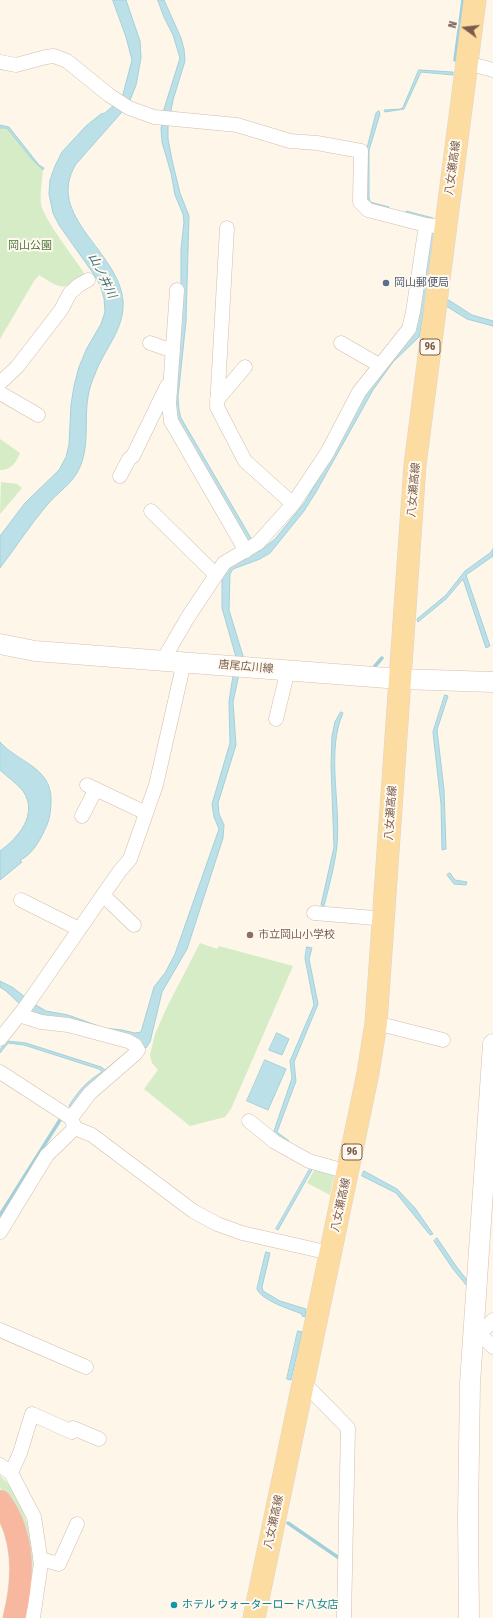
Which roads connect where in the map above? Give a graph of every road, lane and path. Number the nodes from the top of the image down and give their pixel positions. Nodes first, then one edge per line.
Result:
1 (475, 0) edge
2 (0, 62) edge
3 (467, 63) junction
4 (493, 70) edge
5 (434, 226) junction
6 (227, 228) dead end
7 (88, 280) dead end
8 (177, 290) dead end
9 (422, 313) junction
10 (150, 343) dead end
11 (341, 343) dead end
12 (173, 351) junction
13 (379, 365) junction
14 (245, 367) dead end
15 (171, 380) junction
16 (0, 383) edge
17 (0, 393) edge
18 (217, 400) junction
19 (38, 415) dead end
20 (120, 476) dead end
21 (293, 504) junction
22 (151, 511) dead end
23 (246, 551) junction
24 (216, 575) junction
25 (0, 644) edge
26 (163, 660) junction
27 (184, 662) junction
28 (286, 670) junction
29 (400, 679) junction
30 (493, 682) edge
31 (276, 719) dead end
32 (146, 813) junction
33 (82, 816) dead end
34 (103, 895) junction
35 (21, 900) dead end
36 (314, 913) dead end
37 (375, 918) dead end
38 (134, 925) dead end
39 (79, 929) junction
40 (24, 1008) junction
41 (376, 1022) junction
42 (0, 1039) edge
43 (443, 1040) dead end
44 (493, 1044) edge
45 (0, 1072) edge
46 (490, 1101) edge
47 (249, 1121) dead end
48 (73, 1123) junction
49 (348, 1172) junction
50 (0, 1232) edge
51 (330, 1253) junction
52 (493, 1320) edge
53 (0, 1330) edge
54 (477, 1334) junction
55 (493, 1348) edge
56 (86, 1367) dead end
57 (303, 1382) junction
58 (99, 1439) dead end
59 (5, 1469) edge
60 (0, 1501) edge
61 (77, 1524) dead end
62 (0, 1526) edge
63 (40, 1559) junction
64 (1, 1618) edge
65 (14, 1618) edge
66 (33, 1618) edge
67 (254, 1618) edge
68 (344, 1618) edge
69 (469, 1618) edge

1 - 3 main road, 八女瀬高線 / 96
2 - 5 street
3 - 4 street
3 - 5 main road, 八女瀬高線 / 96
5 - 9 main road, 八女瀬高線 / 96
6 - 18 street
7 - 16 street
8 - 12 street
9 - 13 street
9 - 29 main road, 八女瀬高線 / 96
10 - 12 street
11 - 13 street
12 - 15 street
13 - 21 street
14 - 18 street
15 - 20 street
15 - 23 street
17 - 19 street
18 - 21 street
21 - 23 street
22 - 24 street
23 - 24 street
24 - 26 street
25 - 26 street, 唐尾広川線
26 - 27 street, 唐尾広川線
27 - 28 street, 唐尾広川線
27 - 32 street
28 - 29 street, 唐尾広川線
28 - 31 street
29 - 30 street, 唐尾広川線
29 - 41 main road, 八女瀬高線 / 96
32 - 33 street
32 - 34 street
34 - 38 street
34 - 39 street
35 - 39 street
36 - 37 street
39 - 40 street
40 - 42 street
40 - 48 street
41 - 43 street
41 - 49 main road, 八女瀬高線 / 96
44 - 46 street
45 - 48 street
46 - 54 street
47 - 49 street
48 - 50 street
48 - 51 street
49 - 51 main road, 八女瀬高線 / 96
51 - 57 main road, 八女瀬高線 / 96
52 - 54 street
53 - 56 street
54 - 55 street
54 - 69 street
57 - 67 main road, 八女瀬高線 / 96
57 - 68 street
58 - 59 street
59 - 63 street
60 - 65 highway
61 - 63 street
62 - 64 highway
63 - 66 street

